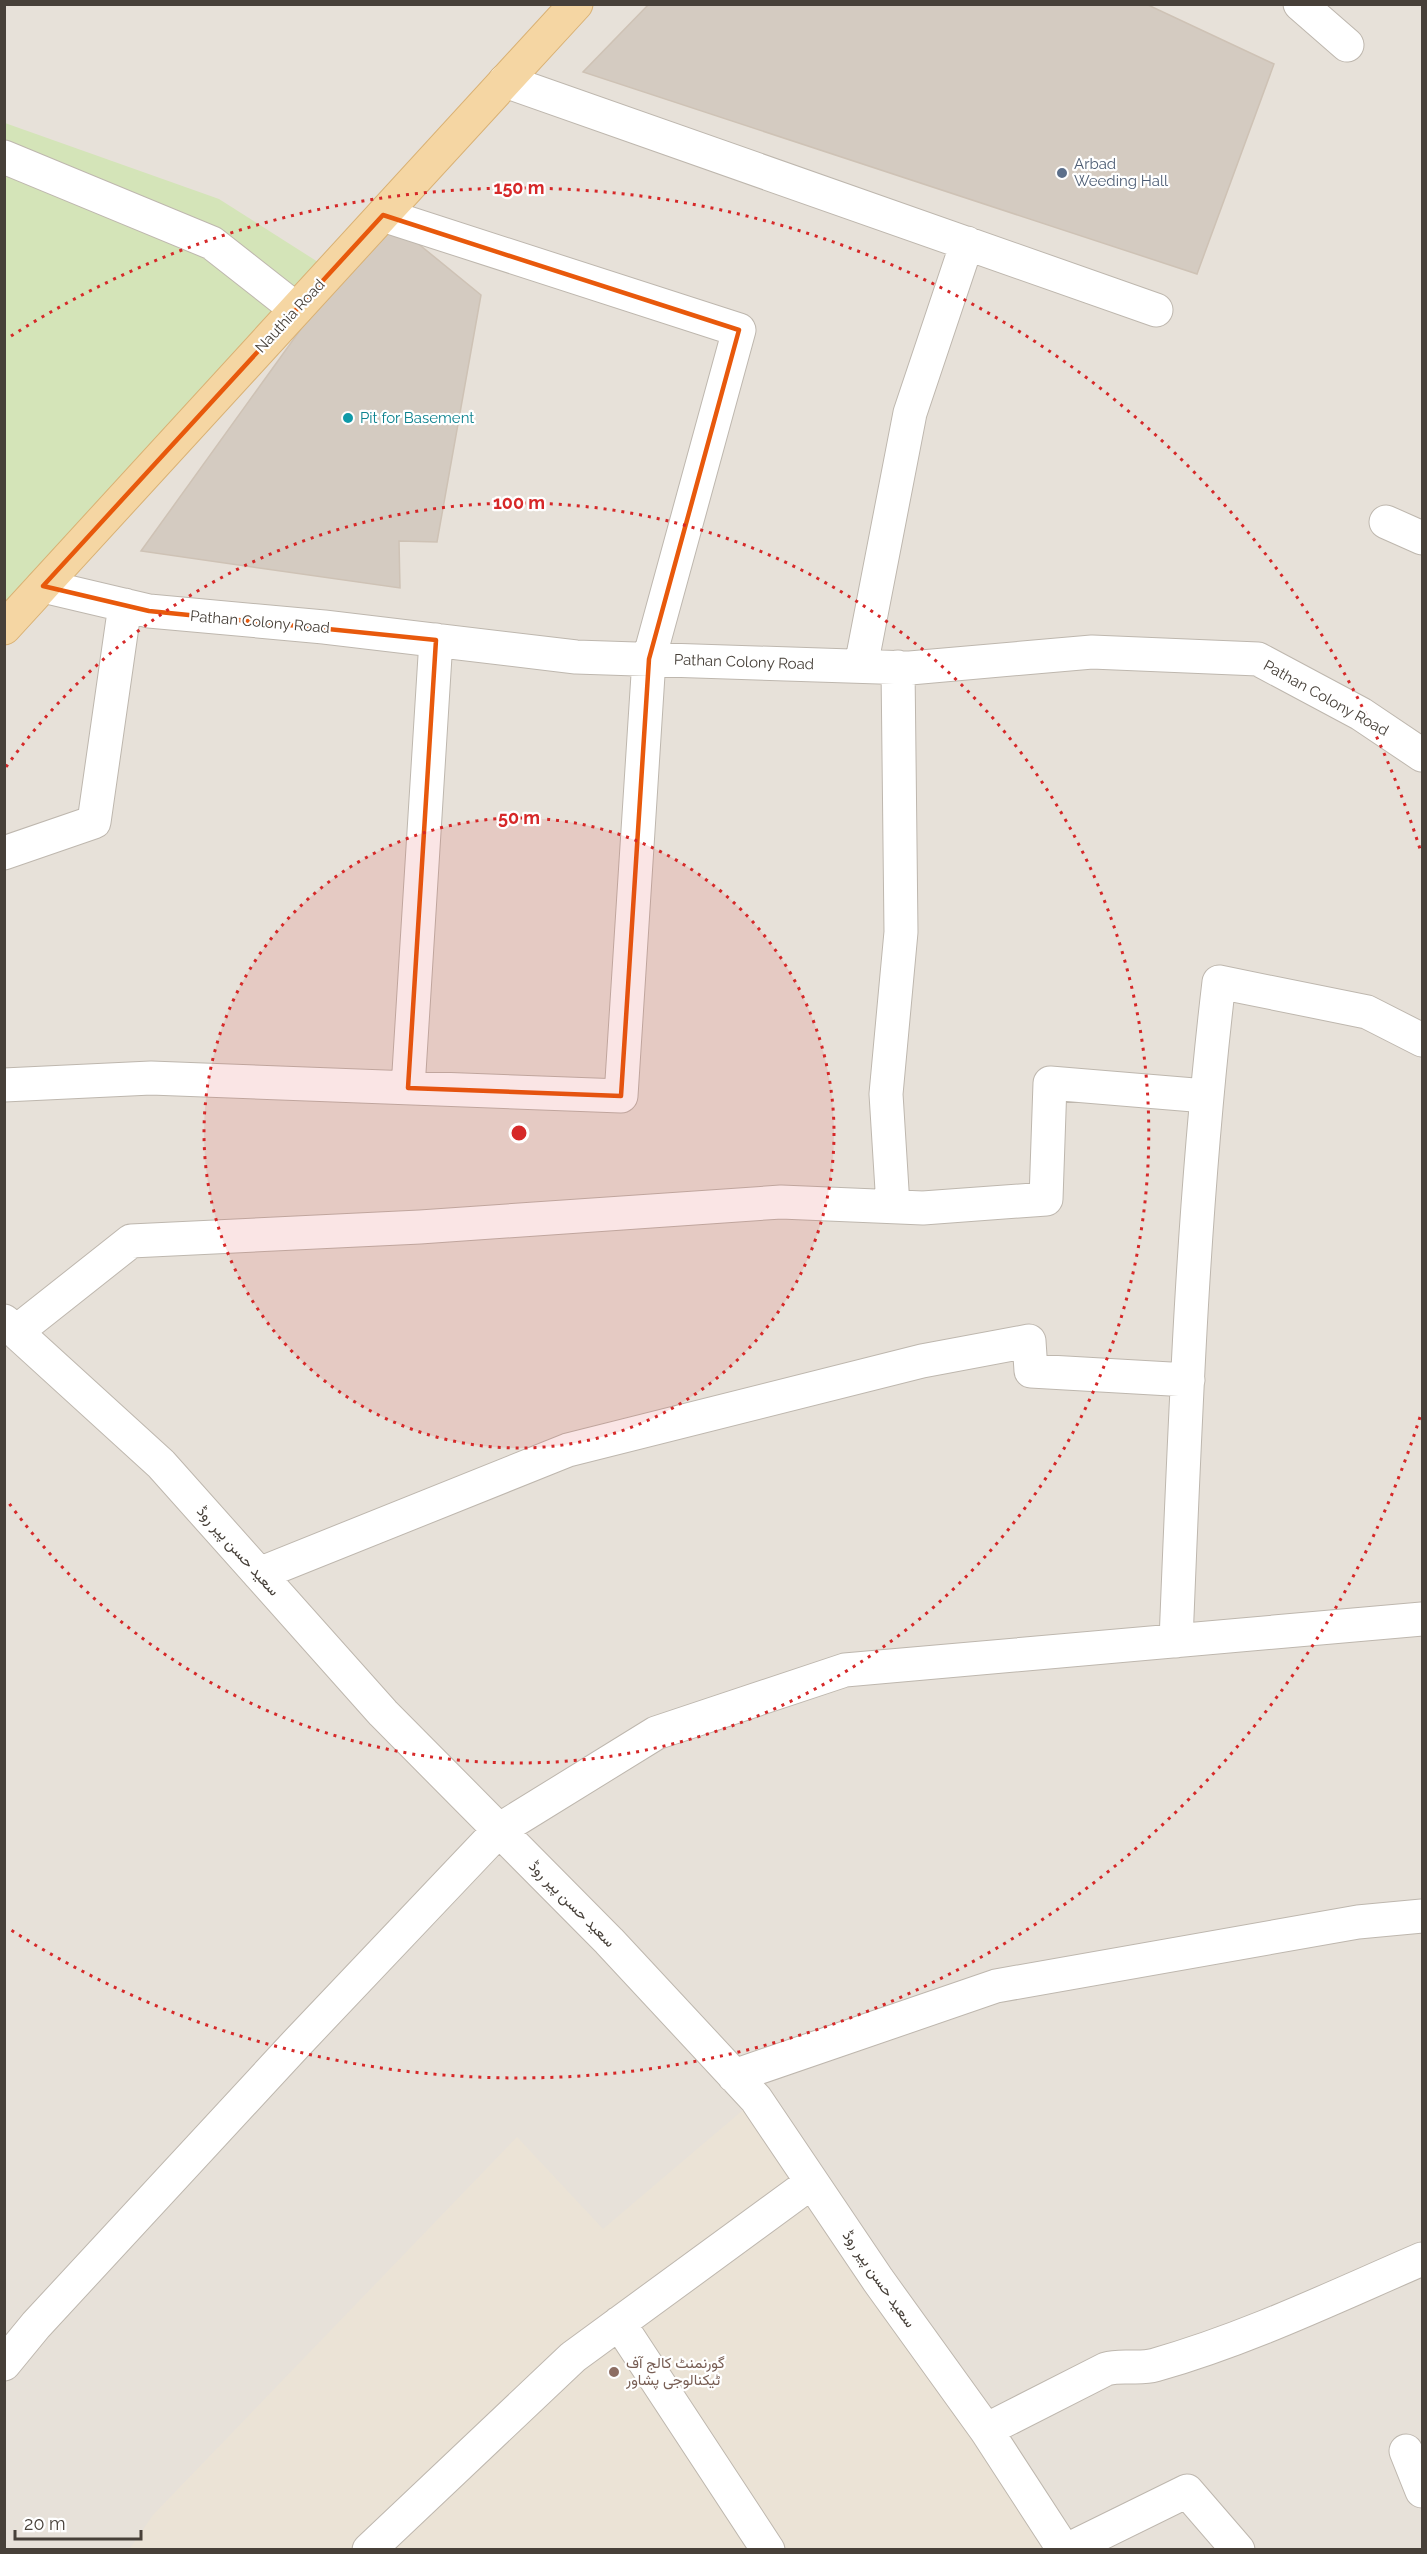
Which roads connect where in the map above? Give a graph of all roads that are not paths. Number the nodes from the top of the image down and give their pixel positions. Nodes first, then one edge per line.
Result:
1 (576, 4) edge
2 (1300, 4) edge
3 (1347, 45) dead end
4 (505, 81) junction
5 (4, 157) edge
6 (383, 215) junction
7 (967, 243) junction
8 (296, 309) junction
9 (1156, 310) dead end
10 (1386, 522) dead end
11 (1422, 538) edge
12 (43, 586) junction
13 (125, 605) junction
14 (4, 628) edge
15 (436, 640) junction
16 (649, 659) junction
17 (861, 666) junction
18 (898, 668) junction
19 (1422, 755) edge
20 (4, 853) edge
21 (1422, 1040) edge
22 (4, 1085) edge
23 (408, 1088) junction
24 (1206, 1096) junction
25 (893, 1206) junction
26 (10, 1327) edge
27 (1188, 1380) junction
28 (260, 1574) junction
29 (1422, 1619) edge
30 (1176, 1641) junction
31 (499, 1830) junction
32 (1422, 1916) edge
33 (734, 2076) junction
34 (812, 2182) junction
35 (1422, 2259) edge
36 (619, 2323) junction
37 (4, 2364) edge
38 (986, 2430) junction
39 (1406, 2451) dead end
40 (1422, 2491) edge
41 (369, 2550) edge
42 (768, 2550) edge
43 (1065, 2550) edge
44 (1238, 2550) edge

1 - 4 main road, Nauthia Road
2 - 3 street
4 - 6 main road, Nauthia Road
4 - 7 street
5 - 8 street
6 - 8 main road, Nauthia Road
6 - 16 street
7 - 9 street
7 - 17 street
8 - 12 main road, Nauthia Road
10 - 11 street
12 - 13 street, Pathan Colony Road
12 - 14 main road, Nauthia Road
13 - 15 street, Pathan Colony Road
13 - 20 street
15 - 16 street, Pathan Colony Road
15 - 23 street
16 - 17 street, Pathan Colony Road
16 - 23 street
17 - 18 street, Pathan Colony Road
18 - 19 street, Pathan Colony Road
18 - 25 street
21 - 24 street
22 - 23 street
24 - 25 street
24 - 27 street
25 - 26 street
26 - 28 street, سعید حسن پیر روڈ
27 - 28 street
27 - 30 street
28 - 31 street, سعید حسن پیر روڈ
29 - 30 street
30 - 31 street
31 - 33 street, سعید حسن پیر روڈ
31 - 37 street
32 - 33 street
33 - 34 street, سعید حسن پیر روڈ
34 - 36 street
34 - 38 street, سعید حسن پیر روڈ
35 - 38 street
36 - 41 street
36 - 42 street
38 - 43 street, سعید حسن پیر روڈ
39 - 40 street
43 - 44 street

